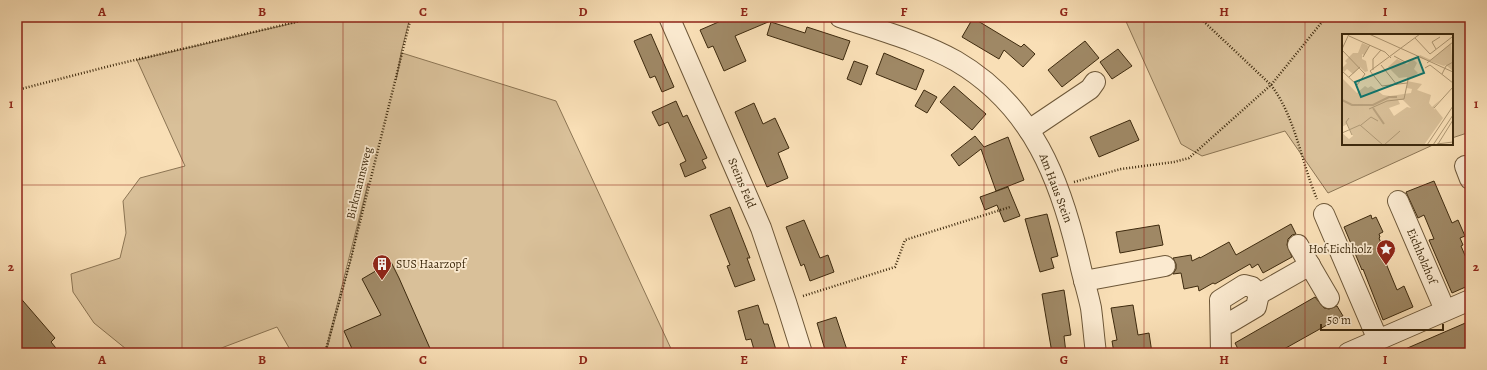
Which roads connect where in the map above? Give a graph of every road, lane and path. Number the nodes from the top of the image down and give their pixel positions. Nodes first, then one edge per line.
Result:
1 (317, 17) edge
2 (411, 17) edge
3 (669, 17) edge
4 (840, 17) edge
5 (1199, 17) edge
6 (1326, 17) edge
7 (1095, 82) dead end
8 (1271, 85) junction
9 (17, 90) edge
10 (1029, 130) junction
11 (1058, 187) junction
12 (1314, 190) dead end
13 (1398, 201) dead end
14 (1010, 207) dead end
15 (1324, 214) dead end
16 (1298, 245) dead end
17 (1310, 265) junction
18 (1165, 266) dead end
19 (1084, 281) junction
20 (1329, 298) dead end
21 (1470, 300) edge
22 (786, 302) junction
23 (1445, 310) junction
24 (1378, 340) junction
25 (325, 353) edge
26 (802, 353) edge
27 (1096, 353) edge
28 (1221, 353) edge
29 (1348, 353) edge

1 - 9 path
2 - 25 path, Birkmannsweg
3 - 22 street, Steins Feld
4 - 10 street, Am Haus Stein
5 - 8 path
6 - 8 path
7 - 10 street
8 - 11 path
8 - 12 path
10 - 11 street, Am Haus Stein
11 - 19 street, Am Haus Stein
13 - 23 street, Eichholzhof
14 - 22 path
15 - 24 street
16 - 17 street
17 - 20 street
17 - 28 street
18 - 19 street
19 - 27 street, Am Haus Stein
21 - 23 street
22 - 26 street, Steins Feld
23 - 24 street
24 - 29 street

